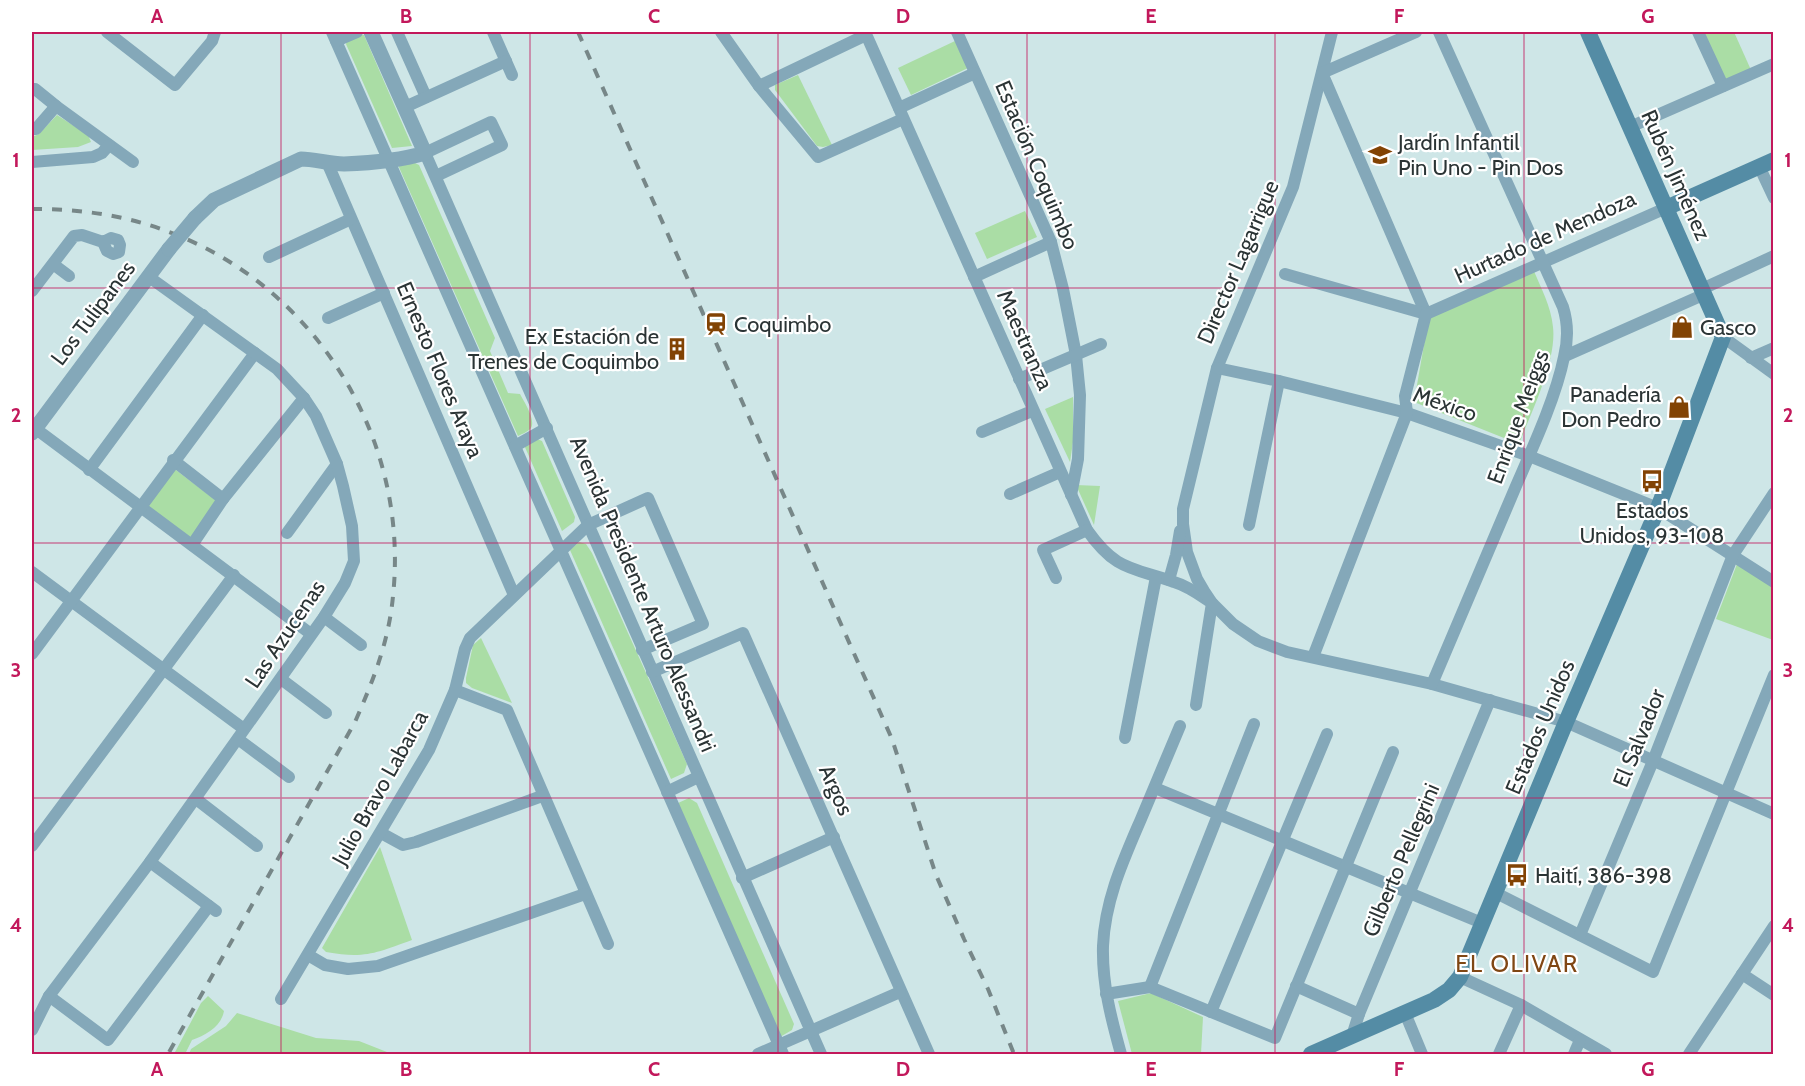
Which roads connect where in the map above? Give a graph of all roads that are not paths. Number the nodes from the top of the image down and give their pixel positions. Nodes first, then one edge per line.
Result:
1 (107, 32) edge
2 (215, 32) edge
3 (357, 32) edge
4 (371, 32) edge
5 (397, 32) edge
6 (493, 32) edge
7 (721, 32) edge
8 (957, 32) edge
9 (1332, 32) edge
10 (1416, 32) edge
11 (1439, 32) edge
12 (1588, 32) edge
13 (1698, 32) edge
14 (866, 33) edge
15 (334, 36) edge
16 (506, 61) junction
17 (1773, 64) edge
18 (975, 73) junction
19 (1322, 73) junction
20 (512, 75) dead end
21 (759, 86) junction
22 (1722, 86) junction
23 (35, 89) dead end
24 (426, 97) junction
25 (56, 106) junction
26 (405, 107) junction
27 (901, 113) junction
28 (1630, 127) junction
29 (32, 129) edge
30 (109, 145) junction
31 (425, 153) junction
32 (389, 161) junction
33 (32, 162) edge
34 (133, 162) dead end
35 (327, 162) junction
36 (1766, 163) edge
37 (436, 176) junction
38 (1773, 198) edge
39 (1666, 208) junction
40 (351, 219) junction
41 (103, 242) dead end
42 (1051, 242) junction
43 (1773, 256) edge
44 (269, 257) dead end
45 (1544, 262) junction
46 (53, 264) junction
47 (1285, 274) dead end
48 (69, 276) dead end
49 (149, 277) junction
50 (974, 277) junction
51 (32, 291) edge
52 (1703, 292) junction
53 (384, 293) junction
54 (1426, 314) junction
55 (203, 315) junction
56 (328, 318) dead end
57 (1723, 337) junction
58 (1101, 344) dead end
59 (1773, 348) edge
60 (255, 353) junction
61 (1076, 355) junction
62 (1565, 356) junction
63 (1751, 358) junction
64 (1217, 368) junction
65 (1773, 374) edge
66 (1019, 379) junction
67 (1279, 381) junction
68 (304, 398) junction
69 (1032, 411) junction
70 (1407, 413) junction
71 (547, 428) junction
72 (33, 429) edge
73 (982, 432) dead end
74 (515, 446) junction
75 (1529, 456) junction
76 (173, 460) junction
77 (337, 464) junction
78 (89, 470) junction
79 (1060, 472) junction
80 (1773, 493) edge
81 (1010, 494) dead end
82 (1071, 496) junction
83 (223, 499) junction
84 (139, 507) junction
85 (1658, 508) junction
86 (1183, 509) junction
87 (588, 525) junction
88 (1249, 525) dead end
89 (1087, 530) junction
90 (287, 533) dead end
91 (192, 545) junction
92 (561, 551) junction
93 (1733, 555) junction
94 (32, 572) edge
95 (234, 575) junction
96 (1156, 577) junction
97 (1056, 578) dead end
98 (1169, 580) junction
99 (1773, 582) edge
100 (514, 595) junction
101 (71, 601) junction
102 (1212, 603) junction
103 (324, 617) junction
104 (311, 634) junction
105 (361, 645) dead end
106 (642, 650) junction
107 (32, 654) edge
108 (1313, 657) junction
109 (164, 670) junction
110 (652, 672) junction
111 (1773, 675) edge
112 (280, 679) junction
113 (1432, 684) junction
114 (455, 690) junction
115 (1490, 700) junction
116 (1196, 705) dead end
117 (326, 713) dead end
118 (1566, 722) junction
119 (1254, 724) dead end
120 (1180, 726) dead end
121 (241, 734) junction
122 (1327, 734) dead end
123 (1125, 738) dead end
124 (1393, 752) dead end
125 (1653, 761) junction
126 (289, 777) dead end
127 (698, 777) junction
128 (1155, 788) junction
129 (667, 792) junction
130 (1725, 793) junction
131 (542, 796) junction
132 (196, 799) junction
133 (1773, 814) edge
134 (1219, 815) junction
135 (381, 833) junction
136 (834, 837) junction
137 (1283, 841) junction
138 (32, 846) edge
139 (257, 846) dead end
140 (150, 862) junction
141 (1345, 867) junction
142 (742, 879) junction
143 (1494, 892) junction
144 (1410, 893) junction
145 (585, 894) junction
146 (1482, 923) junction
147 (1773, 926) edge
148 (1580, 935) junction
149 (608, 944) dead end
150 (308, 955) junction
151 (1742, 974) junction
152 (1460, 977) junction
153 (1296, 986) junction
154 (1150, 987) junction
155 (900, 992) junction
156 (1106, 994) junction
157 (1773, 995) edge
158 (49, 996) junction
159 (281, 999) dead end
160 (1521, 1005) junction
161 (1211, 1012) junction
162 (1405, 1013) junction
163 (1359, 1014) junction
164 (32, 1030) edge
165 (810, 1031) junction
166 (1352, 1036) junction
167 (1580, 1040) junction
168 (781, 1050) edge
169 (758, 1054) edge
170 (821, 1054) edge
171 (929, 1054) edge
172 (1121, 1054) edge
173 (1311, 1054) edge
174 (1422, 1054) edge
175 (1499, 1054) edge
176 (1574, 1054) edge
177 (1606, 1054) edge
178 (1689, 1054) edge

1 - 2 street
3 - 15 street
4 - 26 street, Avenida Presidente Arturo Alessandri
5 - 24 street
6 - 16 street
7 - 21 street
8 - 18 street, Estación Coquimbo
9 - 19 street, Director Lagarrigue
10 - 19 street
11 - 45 street, Enrique Meiggs
12 - 28 main road, Rubén Jiménez
13 - 22 street
14 - 21 street
14 - 27 street, Maestranza
15 - 32 street
16 - 20 street
16 - 24 street
17 - 22 street
18 - 27 street
18 - 42 street, Estación Coquimbo
19 - 54 street
19 - 64 street, Director Lagarrigue
21 - 27 street
22 - 28 street
23 - 25 street
24 - 26 street
25 - 29 street
25 - 30 street
26 - 31 street, Avenida Presidente Arturo Alessandri
27 - 50 street, Maestranza
28 - 39 main road, Rubén Jiménez
30 - 33 street
30 - 34 street
31 - 32 street, Los Tulipanes
31 - 37 street, Avenida Presidente Arturo Alessandri
31 - 37 street
32 - 35 street, Los Tulipanes
32 - 74 street
35 - 40 street, Ernesto Flores Araya
35 - 49 street, Los Tulipanes, bridge
36 - 38 street
36 - 39 main road, Hurtado de Mendoza
37 - 71 street, Avenida Presidente Arturo Alessandri
39 - 45 street, Hurtado de Mendoza
39 - 52 main road, Rubén Jiménez
40 - 44 street
40 - 53 street, Ernesto Flores Araya
41 - 46 street
42 - 50 street
42 - 61 street, Estación Coquimbo
43 - 52 street
45 - 54 street, Hurtado de Mendoza
45 - 62 street, Enrique Meiggs
46 - 48 street
46 - 51 street
47 - 54 street
49 - 55 street, Las Azucenas
49 - 72 street, Los Tulipanes
50 - 66 street, Maestranza
52 - 57 main road, Rubén Jiménez
52 - 62 street
53 - 56 street
53 - 100 street, Ernesto Flores Araya
54 - 70 street
55 - 60 street, Las Azucenas
55 - 78 street
57 - 63 street
57 - 85 main road, Estados Unidos
58 - 61 street
59 - 63 street
60 - 68 street, Las Azucenas
60 - 76 street
61 - 66 street
61 - 82 street, Estación Coquimbo
62 - 75 street, Enrique Meiggs
63 - 65 street
64 - 67 street, México
64 - 86 street, Director Lagarrigue
66 - 69 street, Maestranza
67 - 70 street, México
67 - 88 street
68 - 77 street, Las Azucenas
68 - 83 street
69 - 73 street
69 - 79 street, Maestranza
70 - 75 street, México
70 - 108 street
71 - 74 street, Avenida Presidente Arturo Alessandri
71 - 87 street, Avenida Presidente Arturo Alessandri
72 - 78 street
74 - 92 street
75 - 85 street, México
75 - 113 street, Enrique Meiggs
76 - 83 street
76 - 84 street
77 - 90 street
77 - 103 street, Las Azucenas
78 - 84 street
79 - 81 street
79 - 82 street, Maestranza
80 - 93 street, El Salvador
82 - 89 street, Maestranza
83 - 91 street
84 - 91 street
84 - 101 street
85 - 93 street, México
85 - 118 main road, Estados Unidos
86 - 98 street, Director Lagarrigue
86 - 102 street, Director Lagarrigue
87 - 92 street, Julio Bravo Labarca
87 - 106 street, Avenida Presidente Arturo Alessandri
87 - 106 street, Julio Bravo Labarca
89 - 96 street, Maestranza
89 - 97 street
91 - 95 street
92 - 100 street, Julio Bravo Labarca
92 - 129 street
93 - 99 street, México
93 - 125 street, El Salvador
94 - 101 street
95 - 104 street
95 - 109 street
96 - 98 street, Maestranza
96 - 123 street
98 - 102 street, Maestranza
100 - 114 street, Julio Bravo Labarca
101 - 107 street
101 - 109 street
102 - 108 street, Director Lagarrigue
102 - 116 street
103 - 104 street, Las Azucenas
103 - 105 street
104 - 112 street, Las Azucenas
106 - 110 street, Avenida Presidente Arturo Alessandri
108 - 113 street, Director Lagarrigue
109 - 121 street
109 - 138 street
110 - 127 street, Avenida Presidente Arturo Alessandri
110 - 136 street, Argos
111 - 130 street
112 - 117 street
112 - 121 street, Las Azucenas
113 - 115 street, Director Lagarrigue
114 - 131 street
114 - 135 street, Julio Bravo Labarca
115 - 118 street, Director Lagarrigue
115 - 144 street, Gilberto Pellegrini
118 - 125 street, Director Lagarrigue
118 - 143 main road, Estados Unidos
119 - 134 street
120 - 128 street
121 - 126 street
121 - 132 street, Las Azucenas
122 - 137 street
124 - 141 street
125 - 130 street, Director Lagarrigue
125 - 148 street, El Salvador
127 - 129 street, Avenida Presidente Arturo Alessandri
127 - 142 street, Avenida Presidente Arturo Alessandri
128 - 134 street
128 - 156 street
129 - 168 street
130 - 133 street, Director Lagarrigue
130 - 148 street
131 - 135 street
131 - 145 street
132 - 139 street
132 - 140 street, Las Azucenas
134 - 137 street
134 - 154 street
135 - 150 street, Julio Bravo Labarca
136 - 142 street
136 - 155 street, Argos
137 - 141 street
137 - 161 street
140 - 158 street, Las Azucenas
140 - 158 street
141 - 144 street
141 - 153 street
142 - 165 street, Avenida Presidente Arturo Alessandri
143 - 146 main road, Estados Unidos
143 - 148 street
144 - 146 street
144 - 163 street, Gilberto Pellegrini
145 - 149 street
145 - 150 street
146 - 152 main road, Estados Unidos
147 - 151 street
150 - 159 street, Julio Bravo Labarca
151 - 157 street
151 - 178 street
152 - 160 street
152 - 162 main road, Estados Unidos
153 - 161 street
153 - 163 street
154 - 156 street
154 - 161 street
155 - 165 street
155 - 171 street, Argos
156 - 172 street
158 - 164 street, Las Azucenas
160 - 167 street
160 - 175 street
162 - 166 main road, Estados Unidos
162 - 174 street
163 - 166 street, Gilberto Pellegrini
165 - 168 street
165 - 170 street, Avenida Presidente Arturo Alessandri
166 - 173 main road, Estados Unidos
167 - 176 street
167 - 177 street
168 - 169 street

